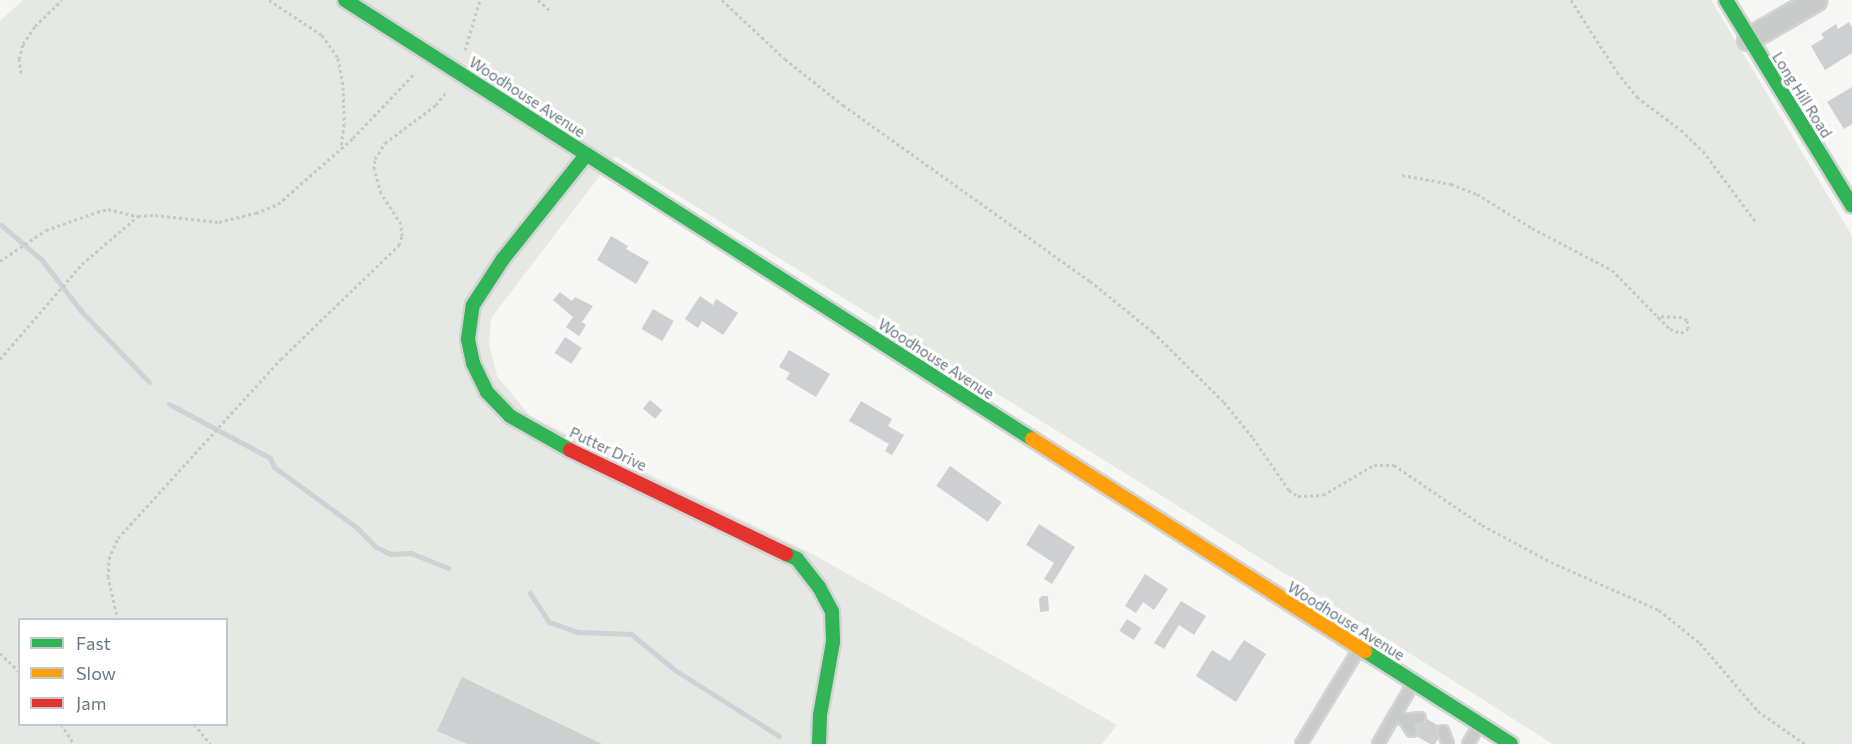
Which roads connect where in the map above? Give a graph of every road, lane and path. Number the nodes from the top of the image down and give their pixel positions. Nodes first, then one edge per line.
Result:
1 (62, 0) edge
2 (269, 0) edge
3 (345, 0) edge
4 (480, 0) edge
5 (538, 0) edge
6 (722, 0) edge
7 (1571, 0) edge
8 (1726, 0) edge
9 (1815, 0) edge
10 (552, 12) dead end
11 (1748, 39) junction
12 (429, 54) junction
13 (457, 72) junction
14 (21, 73) dead end
15 (341, 149) junction
16 (586, 155) junction
17 (1402, 175) dead end
18 (1852, 206) edge
19 (138, 216) junction
20 (1756, 222) dead end
21 (0, 261) edge
22 (1657, 316) junction
23 (0, 359) edge
24 (118, 618) edge
25 (1359, 648) junction
26 (0, 653) edge
27 (18, 670) edge
28 (1414, 683) junction
29 (1400, 718) junction
30 (1420, 718) dead end
31 (1480, 724) junction
32 (62, 726) edge
33 (196, 726) edge
34 (1412, 731) dead end
35 (1443, 731) dead end
36 (74, 744) edge
37 (210, 744) edge
38 (819, 744) edge
39 (1300, 744) edge
40 (1378, 744) edge
41 (1448, 744) edge
42 (1468, 744) edge
43 (1511, 744) edge
44 (1805, 744) edge

1 - 14 path
2 - 15 path
3 - 12 main road, Woodhouse Avenue
4 - 13 path
5 - 10 path
6 - 44 path
7 - 20 path
8 - 11 main road, Long Hill Road
9 - 11 street
11 - 18 main road, Long Hill Road
12 - 13 main road, Woodhouse Avenue
12 - 15 path
13 - 16 main road, Woodhouse Avenue
13 - 24 path
15 - 19 path
16 - 25 main road, Woodhouse Avenue
16 - 38 main road, Putter Drive
17 - 22 path
19 - 21 path
19 - 23 path
22 - 22 path
25 - 28 main road, Woodhouse Avenue
25 - 39 lane
26 - 27 path
28 - 29 lane
28 - 31 main road, Woodhouse Avenue
29 - 30 lane
29 - 34 lane
29 - 40 lane
31 - 42 lane
31 - 43 main road, Woodhouse Avenue
32 - 36 path
33 - 37 path
35 - 41 lane

